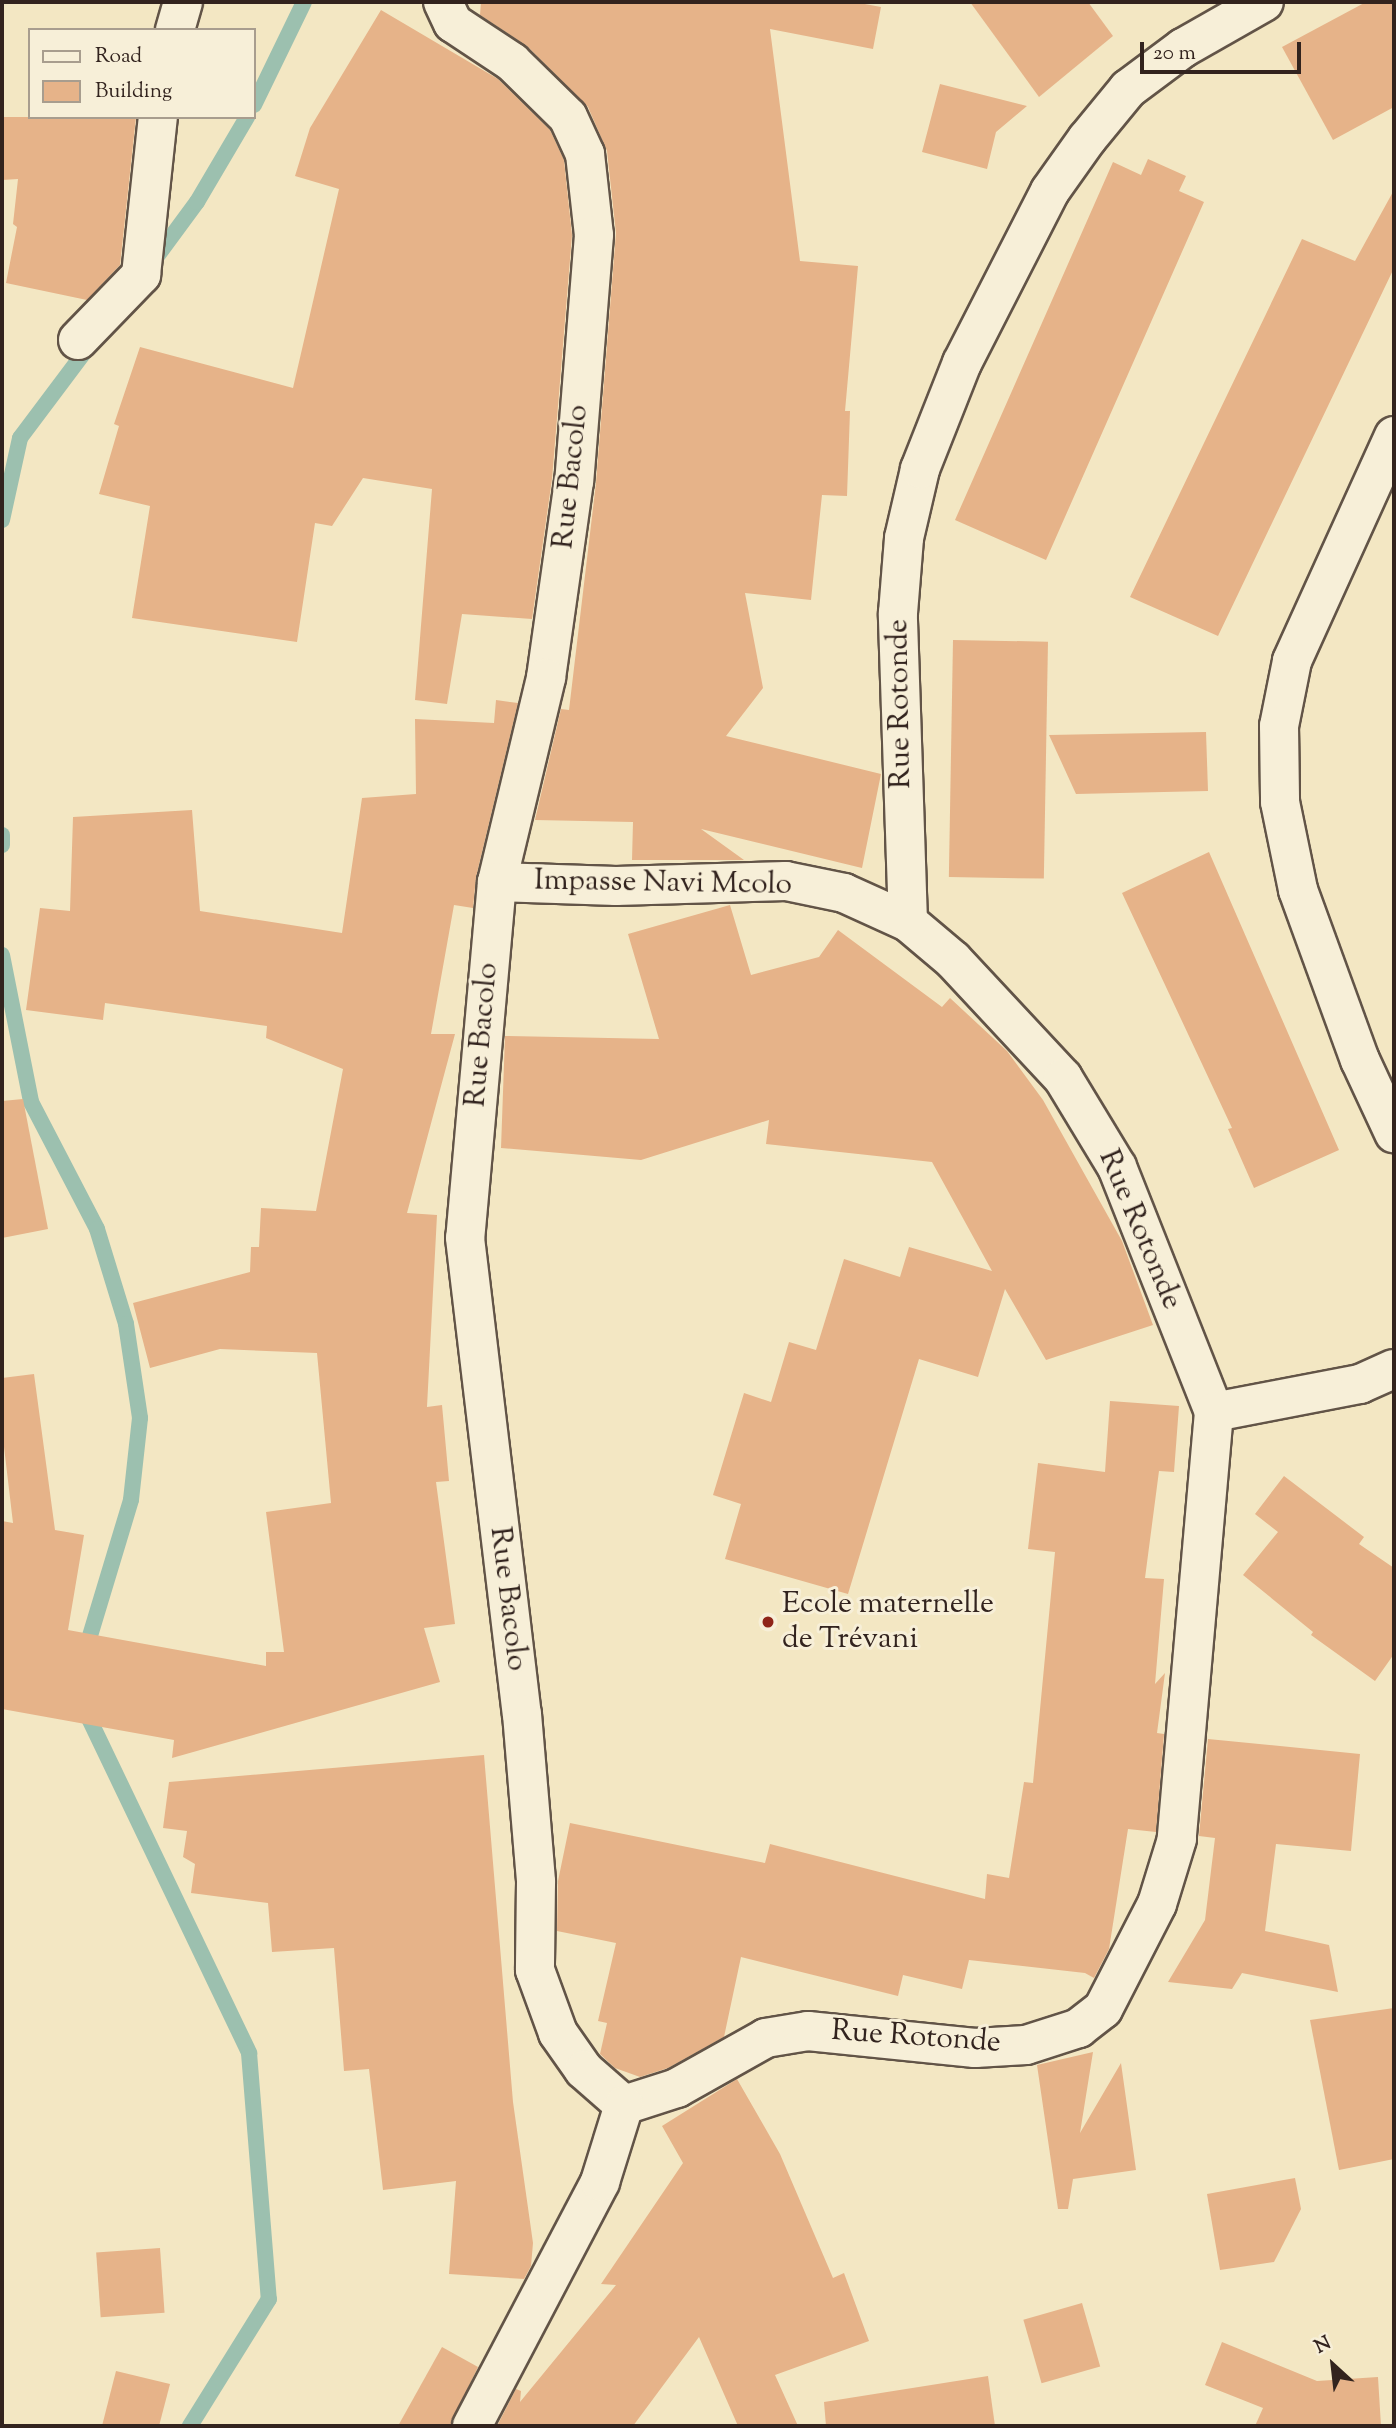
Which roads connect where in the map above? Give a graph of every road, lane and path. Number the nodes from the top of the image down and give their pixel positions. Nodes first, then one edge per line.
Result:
1 (183, 2) edge
2 (443, 2) edge
3 (1264, 2) edge
4 (176, 28) edge
5 (158, 119) edge
6 (78, 340) dead end
7 (1394, 436) edge
8 (496, 882) junction
9 (908, 922) junction
10 (1394, 1133) edge
11 (1394, 1369) edge
12 (1214, 1412) junction
13 (624, 2105) junction
14 (472, 2426) edge

1 - 4 street
2 - 8 street, Rue Bacolo
3 - 9 street, Rue Rotonde
5 - 6 street
7 - 10 street
8 - 9 street, Impasse Navi Mcolo
8 - 13 street, Rue Bacolo
9 - 12 street, Rue Rotonde
11 - 12 street
12 - 13 street, Rue Rotonde
13 - 14 street

